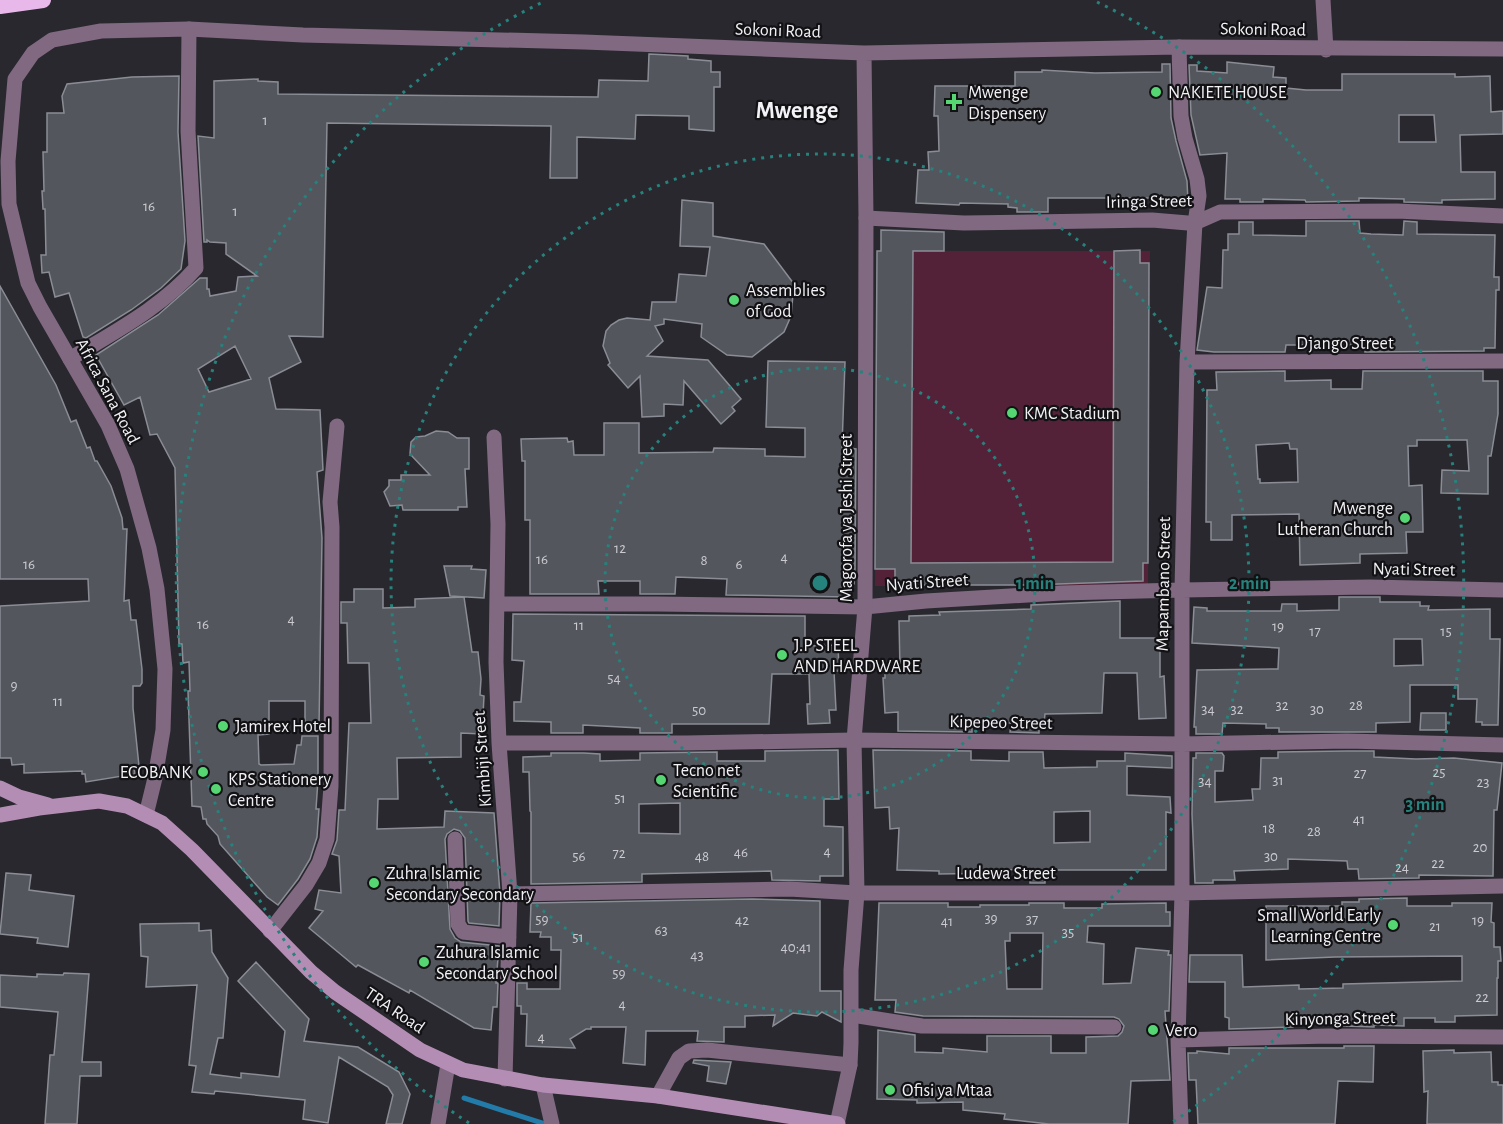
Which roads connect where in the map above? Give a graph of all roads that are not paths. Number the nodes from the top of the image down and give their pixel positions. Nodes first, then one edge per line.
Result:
1 (43, 0) edge
2 (1323, 0) edge
3 (0, 6) edge
4 (189, 29) junction
5 (52, 40) joint
6 (1179, 47) junction
7 (1503, 49) edge
8 (1326, 50) junction
9 (864, 53) junction
10 (1503, 216) edge
11 (866, 218) junction
12 (1195, 222) junction
13 (70, 360) junction
14 (1503, 361) edge
15 (1187, 362) junction
16 (337, 426) dead end
17 (494, 437) dead end
18 (1182, 590) junction
19 (1503, 590) edge
20 (497, 604) junction
21 (865, 607) junction
22 (854, 740) junction
23 (500, 743) junction
24 (1182, 744) junction
25 (1503, 745) edge
26 (0, 788) edge
27 (54, 806) junction
28 (146, 815) junction
29 (0, 816) edge
30 (455, 839) dead end
31 (1503, 886) edge
32 (857, 893) junction
33 (1182, 893) junction
34 (510, 894) junction
35 (270, 931) junction
36 (509, 937) junction
37 (852, 1015) junction
38 (1114, 1027) dead end
39 (1503, 1037) edge
40 (1178, 1040) junction
41 (448, 1064) junction
42 (850, 1065) junction
43 (505, 1079) junction
44 (543, 1085) junction
45 (658, 1096) junction
46 (438, 1124) edge
47 (552, 1124) edge
48 (838, 1124) edge
49 (1181, 1124) edge

1 - 3 highway
2 - 8 street
4 - 5 street, Sokoni Road
4 - 9 street, Sokoni Road
4 - 13 street
5 - 13 street, Africa Sana Road
6 - 8 street, Sokoni Road
6 - 9 street, Sokoni Road
6 - 12 street, Mapambano Street
7 - 8 street, Sokoni Road
9 - 11 street, Magorofa ya Jeshi Street
10 - 12 street, Iringa Street
11 - 12 street, Iringa Street
11 - 21 street, Magorofa ya Jeshi Street
12 - 15 street, Mapambano Street
13 - 28 street, Africa Sana Road
14 - 15 street, Django Street
15 - 18 street, Mapambano Street
16 - 35 street
17 - 20 street, Kimbiji Street
18 - 19 street, Nyati Street
18 - 21 street, Nyati Street
18 - 24 street, Mapambano Street
20 - 21 street, Nyati Street
20 - 23 street, Kimbiji Street
21 - 22 street, Magorofa ya Jeshi Street
22 - 23 street, Kipepeo Street
22 - 24 street, Kipepeo Street
22 - 32 street, Magorofa ya Jeshi Street
23 - 34 street, Kimbiji Street
24 - 25 street, Kipepeo Street
24 - 33 street, Mapambano Street
26 - 27 main road
27 - 28 main road, TRA Road
27 - 29 main road, TRA Road
28 - 35 main road, TRA Road
30 - 36 street
31 - 33 street, Ludewa Street
32 - 33 street, Ludewa Street
32 - 34 street, Ludewa Street
32 - 37 street, Magorofa ya Jeshi Street
33 - 40 street, Mapambano Street
34 - 36 street, Kimbiji Street
35 - 41 main road, TRA Road
36 - 43 street, Kimbiji Street
37 - 38 street
37 - 42 street, Magorofa ya Jeshi Street
39 - 40 street, Kinyonga Street
40 - 49 street, Mapambano Street
41 - 43 main road, TRA Road
41 - 46 street
42 - 45 street
42 - 48 street, Magorofa ya Jeshi Street
43 - 44 main road, TRA Road
44 - 45 main road, TRA Road
44 - 47 street
45 - 48 main road, TRA Road

